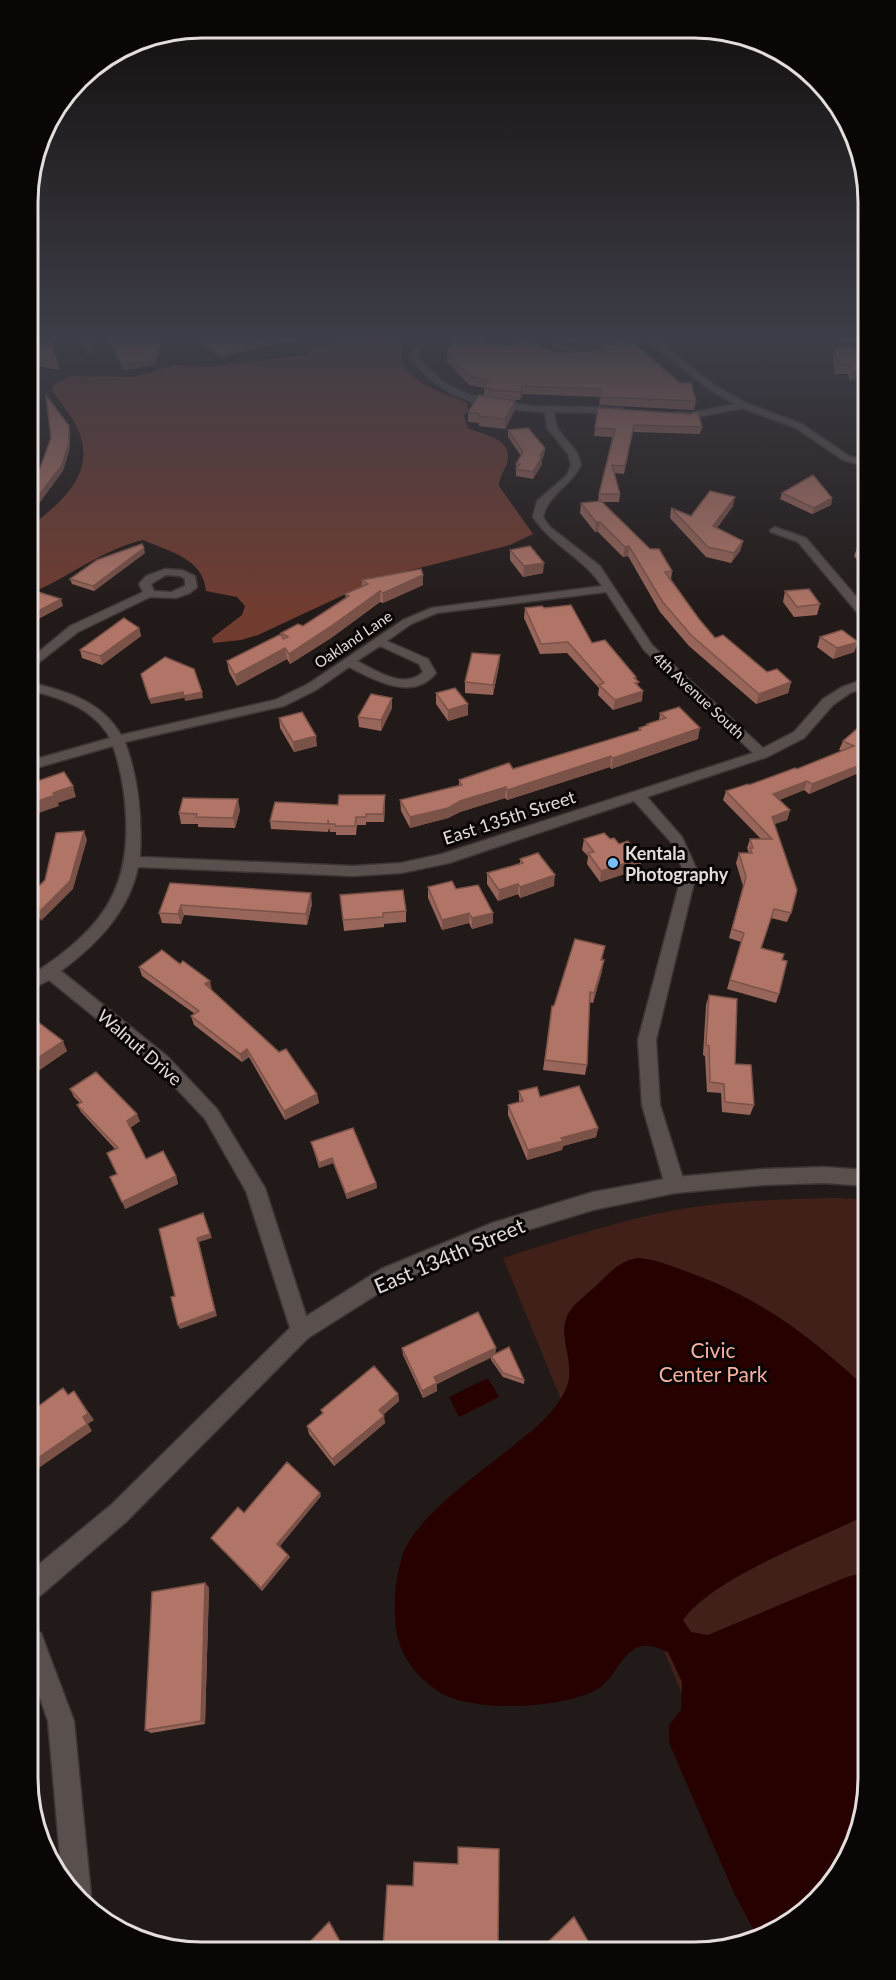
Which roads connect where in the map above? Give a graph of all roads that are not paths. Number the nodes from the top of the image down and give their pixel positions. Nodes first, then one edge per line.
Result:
1 (553, 429) edge
2 (804, 429) edge
3 (858, 461) edge
4 (775, 530) dead end
5 (611, 588) junction
6 (149, 593) dead end
7 (858, 607) edge
8 (378, 641) junction
9 (38, 659) edge
10 (349, 662) junction
11 (858, 686) edge
12 (38, 688) edge
13 (118, 740) junction
14 (762, 754) junction
15 (38, 763) edge
16 (637, 795) junction
17 (132, 862) junction
18 (50, 971) junction
19 (38, 979) edge
20 (858, 1177) edge
21 (675, 1185) junction
22 (301, 1331) junction
23 (38, 1581) edge
24 (38, 1658) edge
25 (76, 1884) edge

1 - 5 street, 4th Avenue South
2 - 3 street
4 - 7 street
5 - 8 street, Oakland Lane
5 - 14 street, 4th Avenue South
6 - 9 street
8 - 10 street, Oakland Lane
8 - 10 street
10 - 13 street, Oakland Lane
11 - 14 street, East 135th Street
12 - 13 street
13 - 15 street, Oakland Lane
13 - 17 street
14 - 16 street, East 135th Street
16 - 17 street, East 135th Street
16 - 21 street
17 - 18 street
18 - 19 street
18 - 22 street, Walnut Drive
20 - 21 street, East 134th Street
21 - 22 street, East 134th Street
22 - 23 street, East 134th Street
24 - 25 street

